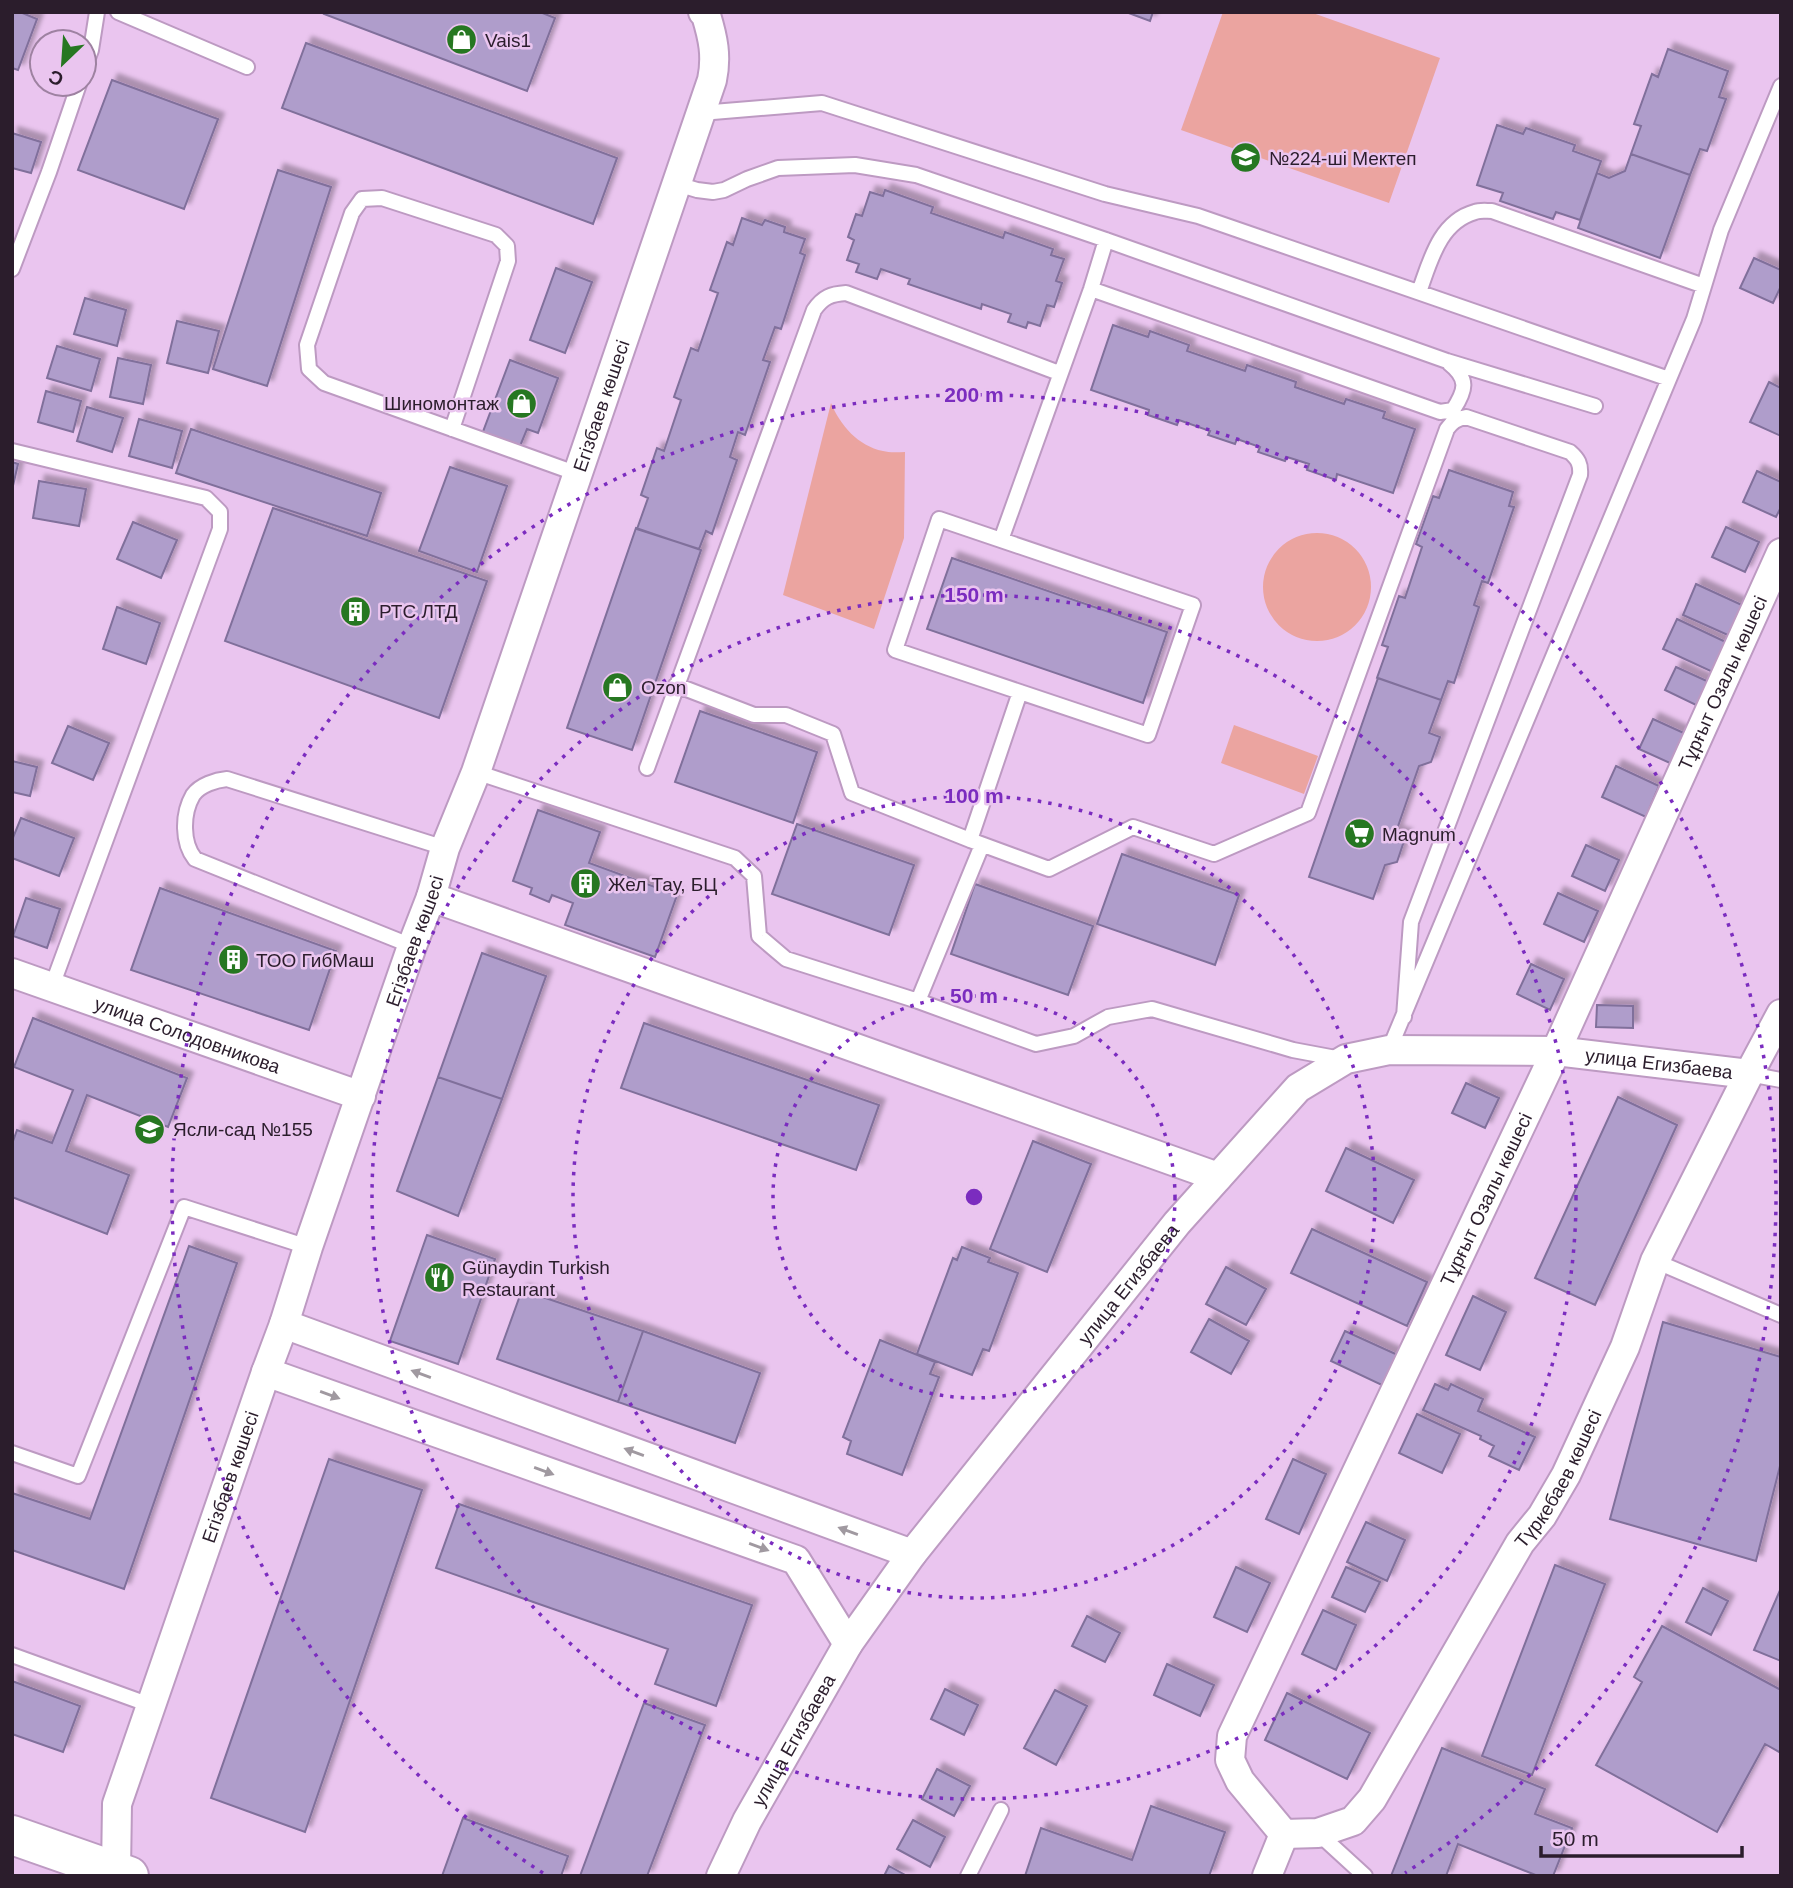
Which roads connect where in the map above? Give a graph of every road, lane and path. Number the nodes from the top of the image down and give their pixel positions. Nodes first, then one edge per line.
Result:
1 (118, 12) edge
2 (703, 12) edge
3 (247, 67) dead end
4 (1781, 86) edge
5 (74, 98) edge
6 (701, 113) junction
7 (677, 184) junction
8 (1106, 240) junction
9 (12, 269) edge
10 (1704, 286) junction
11 (1091, 289) junction
12 (1419, 292) junction
13 (1447, 361) junction
14 (1059, 373) junction
15 (1669, 379) junction
16 (1595, 405) dead end
17 (452, 429) junction
18 (12, 451) edge
19 (578, 474) junction
20 (1001, 540) junction
21 (1781, 553) edge
22 (676, 685) junction
23 (1020, 692) junction
24 (647, 768) dead end
25 (476, 772) junction
26 (976, 842) junction
27 (445, 848) junction
28 (431, 897) junction
29 (412, 946) junction
30 (12, 973) edge
31 (52, 986) junction
32 (918, 1002) junction
33 (1781, 1014) edge
34 (1404, 1017) junction
35 (1389, 1050) junction
36 (1556, 1051) junction
37 (1346, 1059) junction
38 (1749, 1074) junction
39 (1781, 1080) edge
40 (361, 1096) junction
41 (1218, 1177) junction
42 (308, 1247) junction
43 (1655, 1261) junction
44 (1781, 1315) edge
45 (284, 1324) junction
46 (266, 1372) junction
47 (12, 1453) edge
48 (814, 1518) junction
49 (912, 1554) junction
50 (796, 1560) junction
51 (848, 1644) junction
52 (12, 1655) edge
53 (150, 1705) junction
54 (1002, 1810) dead end
55 (1318, 1833) junction
56 (1284, 1834) junction
57 (12, 1835) edge
58 (120, 1874) edge
59 (721, 1876) edge
60 (968, 1876) edge
61 (1268, 1876) edge
62 (1365, 1876) edge

1 - 3 lane
2 - 6 street, Егізбаев көшесі
4 - 10 lane
5 - 9 lane
6 - 7 street, Егізбаев көшесі
6 - 12 lane
7 - 8 lane
7 - 19 street, Егізбаев көшесі
8 - 11 lane
8 - 13 lane
10 - 12 lane
10 - 15 lane
11 - 13 lane
11 - 14 lane
12 - 15 lane
13 - 16 lane
14 - 20 lane
14 - 22 lane
15 - 34 lane
17 - 17 lane
17 - 19 lane
18 - 31 lane
19 - 25 street, Егізбаев көшесі
20 - 23 lane
20 - 23 lane
21 - 36 street, Тұрғыт Озалы көшесі
22 - 24 lane
22 - 26 lane
23 - 26 lane
25 - 27 street, Егізбаев көшесі
25 - 32 lane
26 - 32 lane
26 - 34 lane
27 - 28 street, Егізбаев көшесі
27 - 29 lane
28 - 29 street, Егізбаев көшесі
28 - 41 street
29 - 40 street, Егізбаев көшесі
30 - 31 street, улица Солодовникова
31 - 40 street, улица Солодовникова
32 - 37 lane
33 - 38 street, Түркебаев көшесі
34 - 35 lane
35 - 36 street, улица Егизбаева
35 - 37 street, улица Егизбаева
36 - 38 street, улица Егизбаева
36 - 56 street, Тұрғыт Озалы көшесі
37 - 41 street, улица Егизбаева
38 - 39 lane
38 - 43 street, Түркебаев көшесі
40 - 42 street, Егізбаев көшесі
41 - 49 street, улица Егизбаева
42 - 45 street, Егізбаев көшесі
42 - 47 lane
43 - 44 lane
43 - 55 street, Түркебаев көшесі
45 - 46 street, Егізбаев көшесі
48 -> 45 street
46 -> 50 street
46 - 53 street, Егізбаев көшесі
49 -> 48 street
48 - 50 street
49 - 51 street, улица Егизбаева
50 - 51 street
51 - 59 street, улица Егизбаева
52 - 53 lane
53 - 58 street, Егізбаев көшесі
54 - 60 lane
55 - 56 street, Түркебаев көшесі
55 - 62 lane
56 - 61 street
57 - 58 main road

